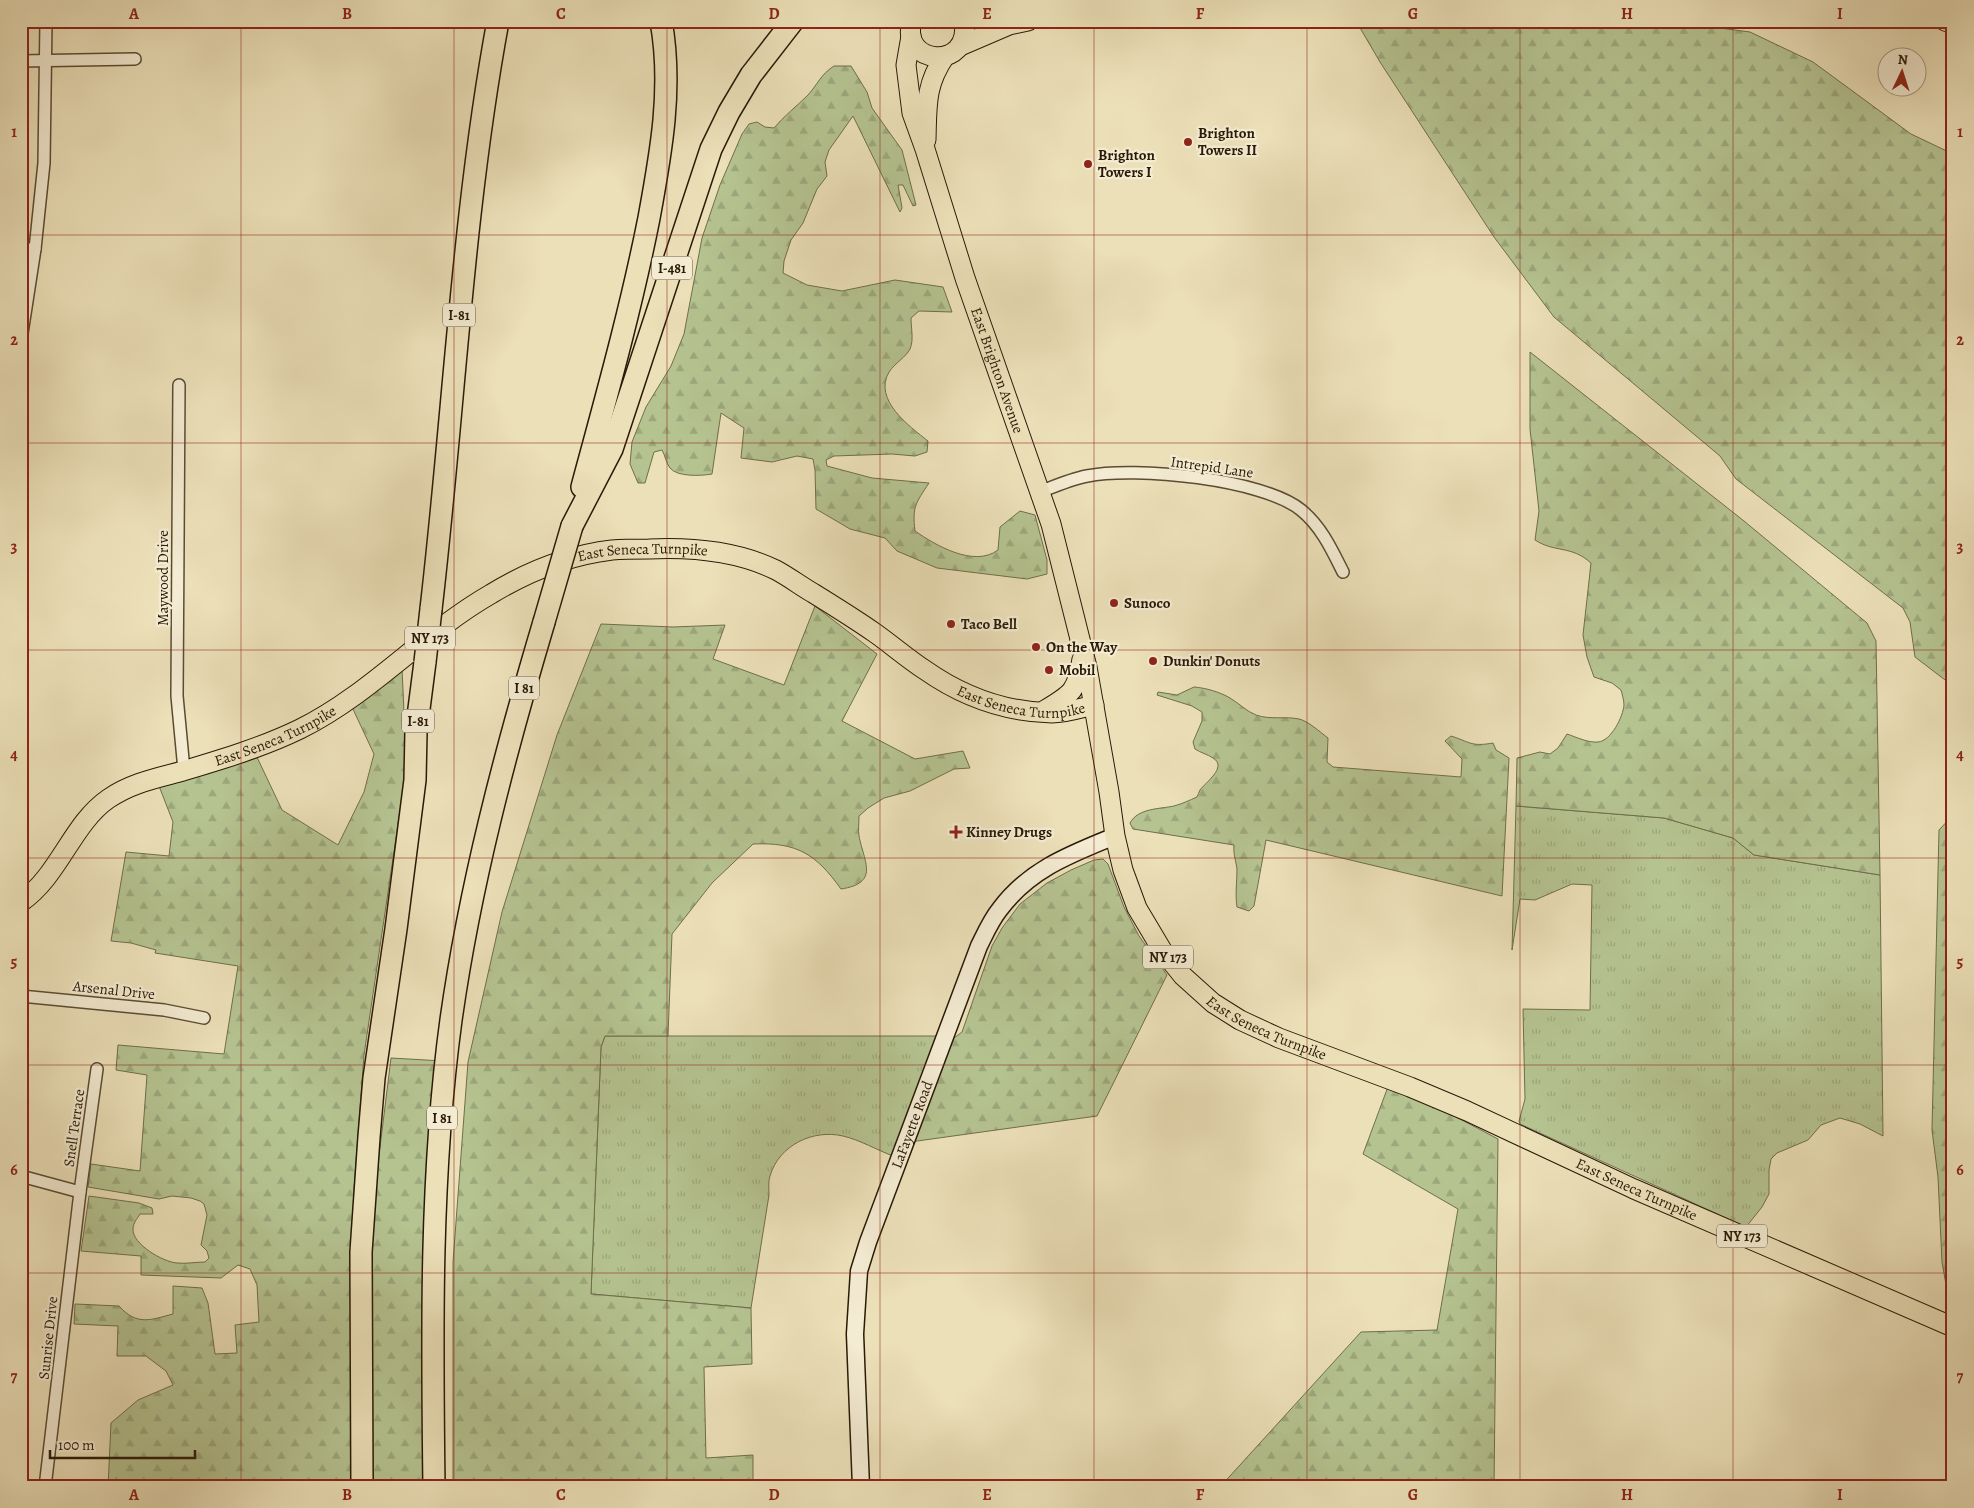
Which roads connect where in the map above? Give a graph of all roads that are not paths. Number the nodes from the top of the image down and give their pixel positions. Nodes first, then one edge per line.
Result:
1 (46, 21) edge
2 (487, 21) edge
3 (498, 21) edge
4 (793, 21) edge
5 (964, 21) edge
6 (981, 21) edge
7 (1028, 21) edge
8 (1945, 21) edge
9 (661, 22) edge
10 (1953, 24) edge
11 (1010, 26) junction
12 (911, 29) edge
13 (952, 51) junction
14 (135, 59) dead end
15 (21, 60) edge
16 (45, 61) junction
17 (925, 148) junction
18 (21, 249) edge
19 (36, 250) junction
20 (458, 318) junction
21 (21, 340) edge
22 (179, 385) dead end
23 (1040, 492) junction
24 (572, 526) junction
25 (1343, 572) dead end
26 (1083, 651) junction
27 (1094, 705) junction
28 (1042, 712) junction
29 (184, 770) junction
30 (1115, 836) junction
31 (21, 902) edge
32 (21, 996) edge
33 (204, 1018) dead end
34 (96, 1069) dead end
35 (21, 1176) edge
36 (80, 1192) junction
37 (1953, 1327) edge
38 (46, 1487) edge
39 (362, 1487) edge
40 (434, 1487) edge
41 (861, 1487) edge

1 - 16 street
2 - 20 highway
3 - 20 highway, I-81
4 - 24 highway, I-481
5 - 13 main road
6 - 11 main road
7 - 11 main road
8 - 10 main road
9 - 24 highway, I 81
11 - 13 main road
12 - 13 main road
12 - 17 main road, East Brighton Avenue
13 - 17 main road
14 - 16 street
15 - 16 street
16 - 19 street
17 - 23 main road, East Brighton Avenue
18 - 19 street
19 - 21 street
20 - 39 highway, I-81, bridge
22 - 29 street, Maywood Drive
23 - 25 street, Intrepid Lane
23 - 26 main road, East Brighton Avenue
24 - 40 highway, I 81, bridge
26 - 27 main road, East Brighton Avenue
26 - 28 main road
27 - 28 main road, East Seneca Turnpike / NY 173
27 - 30 main road, East Seneca Turnpike / NY 173
28 - 29 main road, East Seneca Turnpike / NY 173
29 - 31 main road, East Seneca Turnpike / NY 173
30 - 37 main road, East Seneca Turnpike / NY 173
30 - 41 street, LaFayette Road
32 - 33 street, Arsenal Drive
34 - 36 street, Snell Terrace
35 - 36 street
36 - 38 street, Sunrise Drive

